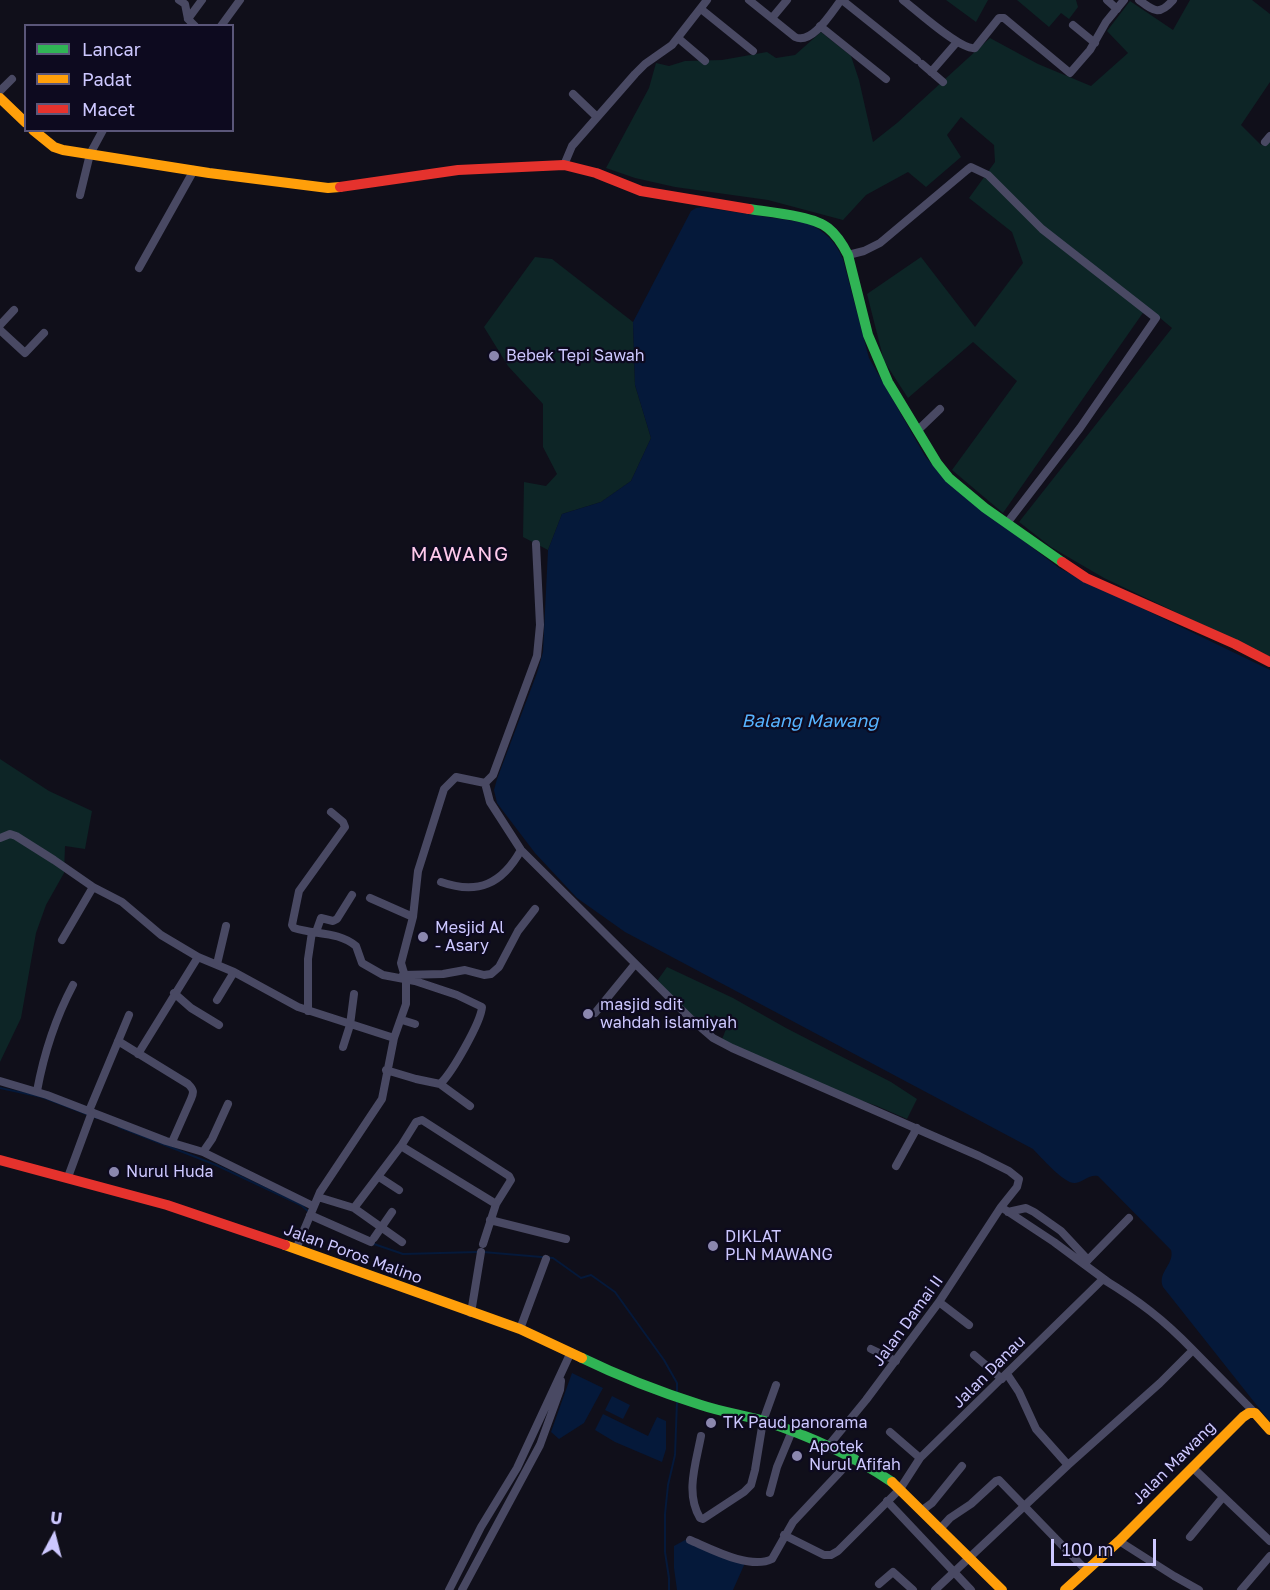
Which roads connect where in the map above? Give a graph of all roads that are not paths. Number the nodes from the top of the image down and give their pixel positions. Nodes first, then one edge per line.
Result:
1 (179, 0) edge
2 (202, 0) edge
3 (240, 0) edge
4 (707, 0) edge
5 (749, 0) edge
6 (787, 0) edge
7 (841, 0) edge
8 (903, 0) edge
9 (1107, 0) edge
10 (1124, 0) edge
11 (1139, 0) edge
12 (1173, 0) edge
13 (701, 9) junction
14 (1117, 9) junction
15 (772, 18) junction
16 (191, 22) edge
17 (222, 24) edge
18 (1073, 25) dead end
19 (820, 26) junction
20 (678, 38) junction
21 (957, 42) junction
22 (1095, 43) junction
23 (753, 51) dead end
24 (705, 61) dead end
25 (931, 72) junction
26 (12, 79) dead end
27 (886, 79) dead end
28 (943, 82) dead end
29 (0, 91) edge
30 (573, 94) dead end
31 (0, 98) edge
32 (597, 117) junction
33 (24, 121) edge
34 (38, 132) edge
35 (102, 132) edge
36 (90, 154) junction
37 (564, 165) junction
38 (195, 170) junction
39 (80, 195) dead end
40 (848, 255) junction
41 (139, 268) dead end
42 (14, 310) dead end
43 (0, 325) edge
44 (0, 330) edge
45 (44, 333) dead end
46 (940, 409) dead end
47 (917, 431) junction
48 (1007, 523) junction
49 (536, 544) dead end
50 (1270, 662) edge
51 (485, 783) junction
52 (331, 812) dead end
53 (0, 838) edge
54 (521, 850) junction
55 (441, 882) dead end
56 (93, 888) junction
57 (352, 895) dead end
58 (370, 898) dead end
59 (535, 909) dead end
60 (413, 917) junction
61 (226, 926) dead end
62 (314, 932) junction
63 (62, 940) dead end
64 (198, 957) junction
65 (217, 964) junction
66 (635, 964) junction
67 (234, 972) junction
68 (404, 977) junction
69 (73, 985) dead end
70 (174, 993) junction
71 (354, 994) dead end
72 (217, 1000) dead end
73 (308, 1011) junction
74 (595, 1013) dead end
75 (129, 1015) dead end
76 (402, 1020) junction
77 (415, 1024) dead end
78 (219, 1025) dead end
79 (350, 1025) junction
80 (394, 1038) junction
81 (118, 1041) junction
82 (343, 1047) dead end
83 (138, 1054) junction
84 (386, 1070) junction
85 (0, 1081) edge
86 (440, 1084) junction
87 (37, 1091) junction
88 (228, 1104) dead end
89 (470, 1106) dead end
90 (90, 1111) junction
91 (917, 1128) junction
92 (171, 1142) junction
93 (401, 1146) junction
94 (203, 1152) junction
95 (0, 1160) edge
96 (896, 1166) dead end
97 (68, 1177) junction
98 (379, 1177) junction
99 (399, 1190) dead end
100 (318, 1197) junction
101 (496, 1204) junction
102 (1001, 1207) junction
103 (354, 1208) junction
104 (311, 1211) junction
105 (392, 1212) dead end
106 (1008, 1212) junction
107 (1127, 1219) dead end
108 (490, 1220) junction
109 (381, 1227) junction
110 (566, 1239) dead end
111 (402, 1242) dead end
112 (296, 1249) junction
113 (546, 1259) dead end
114 (1086, 1262) junction
115 (1105, 1281) junction
116 (939, 1302) junction
117 (471, 1313) junction
118 (969, 1325) dead end
119 (520, 1329) junction
120 (871, 1349) dead end
121 (1193, 1350) junction
122 (571, 1352) junction
123 (974, 1355) dead end
124 (896, 1360) junction
125 (561, 1377) junction
126 (1004, 1377) junction
127 (776, 1385) dead end
128 (1255, 1413) junction
129 (763, 1421) junction
130 (1270, 1430) edge
131 (792, 1431) junction
132 (890, 1432) dead end
133 (701, 1436) dead end
134 (829, 1445) junction
135 (854, 1457) junction
136 (920, 1458) junction
137 (1068, 1465) junction
138 (962, 1466) dead end
139 (1192, 1467) junction
140 (900, 1489) junction
141 (770, 1493) dead end
142 (1223, 1497) junction
143 (887, 1501) junction
144 (1024, 1506) junction
145 (921, 1511) junction
146 (939, 1530) junction
147 (784, 1535) junction
148 (1190, 1537) dead end
149 (690, 1540) dead end
150 (1119, 1541) junction
151 (1270, 1541) edge
152 (1270, 1556) edge
153 (968, 1557) junction
154 (1087, 1570) junction
155 (954, 1571) junction
156 (879, 1584) dead end
157 (449, 1590) edge
158 (462, 1590) edge
159 (913, 1590) edge
160 (935, 1590) edge
161 (971, 1590) edge
162 (1002, 1590) edge
163 (1065, 1590) edge
164 (1199, 1590) edge
165 (1241, 1590) edge

1 - 16 street
2 - 16 street
3 - 17 street
4 - 13 street
5 - 15 street
6 - 15 street
7 - 19 street
7 - 25 street
8 - 21 street
9 - 14 street
10 - 14 street
11 - 12 street
13 - 20 street
13 - 23 street
14 - 22 street
15 - 19 street
18 - 22 street
19 - 27 street
20 - 24 street
20 - 32 street
21 - 22 street
21 - 25 street
25 - 28 street
26 - 29 street
30 - 32 street
31 - 33 street
32 - 37 street
34 - 36 street
35 - 36 street
36 - 38 street
36 - 39 street
37 - 38 street
37 - 40 street
38 - 41 street
40 - 47 street
40 - 48 street
42 - 43 street
44 - 45 street
46 - 47 street
47 - 48 street
48 - 50 street
49 - 51 street
51 - 54 street
51 - 60 street
52 - 62 street
53 - 56 street
54 - 55 street
54 - 66 street
56 - 63 street
56 - 64 street
57 - 62 street
58 - 60 street
59 - 68 street
60 - 68 street
61 - 65 street
62 - 68 street
62 - 73 street
64 - 65 street
64 - 70 street
65 - 67 street
66 - 74 street
66 - 91 street
67 - 72 street
67 - 73 street
68 - 76 street
68 - 86 street
69 - 87 street
70 - 78 street
70 - 83 street
71 - 79 street
73 - 79 street
75 - 81 street
76 - 77 street
76 - 80 street
79 - 80 street
79 - 82 street
80 - 84 street
81 - 83 street
81 - 90 street
83 - 92 street
84 - 86 street
84 - 100 street
85 - 87 street
86 - 89 street
87 - 90 street
88 - 94 street
90 - 92 street
90 - 97 street
91 - 96 street
91 - 102 street, Jalan Damai II
92 - 94 street
93 - 98 street
93 - 101 street
93 - 101 street
94 - 104 street
95 - 97 street, Jalan Poros Malino
97 - 112 street, Jalan Poros Malino
98 - 99 street
98 - 103 street
100 - 103 street
100 - 104 street
101 - 108 street
102 - 106 street
102 - 116 street, Jalan Damai II
103 - 109 street
104 - 109 street
104 - 112 street
105 - 109 street
106 - 114 street
106 - 114 street
107 - 114 street
108 - 110 street
108 - 117 street
109 - 111 street
112 - 117 street, Jalan Poros Malino
113 - 119 street
114 - 115 street
115 - 121 street
115 - 126 street, Jalan Danau
116 - 118 street
116 - 124 street, Jalan Damai II
117 - 119 street, Jalan Poros Malino
119 - 122 street, Jalan Poros Malino
120 - 124 street
121 - 128 street
121 - 137 street
122 - 125 street
122 - 129 street, Jalan Poros Malino
123 - 126 street
124 - 134 street, Jalan Damai II
125 - 157 street
125 - 158 street
126 - 136 street, Jalan Danau
126 - 137 street
127 - 129 street
128 - 130 street
128 - 139 street, Jalan Mawang
129 - 131 street, Jalan Poros Malino
129 - 133 street
131 - 134 street, Jalan Poros Malino
131 - 141 street
132 - 136 street
134 - 135 street, Jalan Poros Malino
135 - 140 street, Jalan Poros Malino
135 - 147 street
136 - 140 street, Jalan Danau
137 - 144 street
138 - 145 street
139 - 142 street
139 - 150 street, Jalan Mawang
140 - 143 street, Jalan Danau
140 - 145 street, Jalan Poros Malino
142 - 148 street
142 - 151 street
143 - 147 street, Jalan Danau
143 - 155 street
144 - 146 street
144 - 153 street
144 - 154 street
145 - 146 street, Jalan Poros Malino
146 - 153 street, Jalan Poros Malino
147 - 149 street
150 - 154 street, Jalan Mawang
150 - 164 street
152 - 165 street
153 - 155 street
153 - 162 street, Jalan Poros Malino
154 - 163 street, Jalan Mawang
155 - 160 street
155 - 161 street
156 - 159 street

